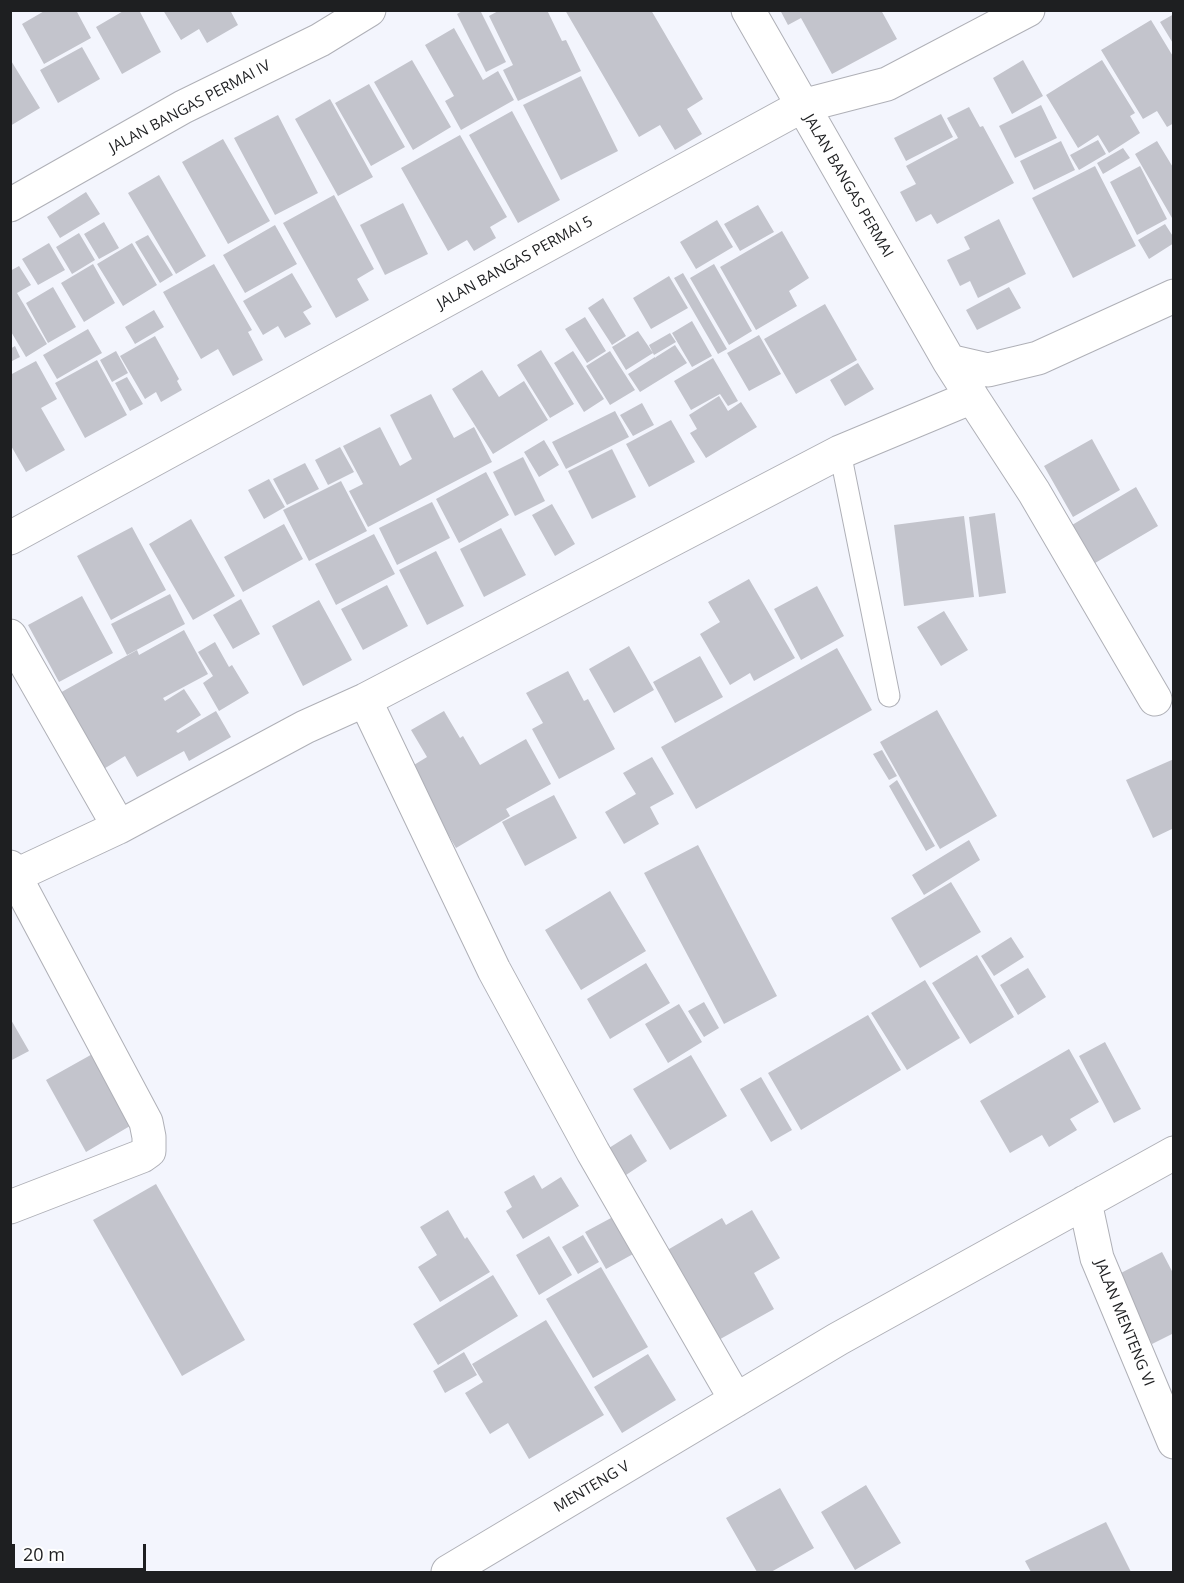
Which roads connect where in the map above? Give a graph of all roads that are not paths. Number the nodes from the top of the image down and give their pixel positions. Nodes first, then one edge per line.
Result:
1 (369, 10) edge
2 (748, 10) edge
3 (1028, 10) edge
4 (802, 106) junction
5 (10, 205) edge
6 (1173, 296) edge
7 (949, 361) junction
8 (972, 397) junction
9 (840, 452) junction
10 (10, 537) edge
11 (10, 636) edge
12 (889, 696) dead end
13 (1155, 699) dead end
14 (365, 700) junction
15 (120, 827) junction
16 (12, 873) edge
17 (1173, 1153) edge
18 (1085, 1202) junction
19 (10, 1207) edge
20 (736, 1400) junction
21 (1173, 1442) edge
22 (448, 1572) edge

1 - 5 street, JALAN BANGAS PERMAI IV
2 - 4 street, JALAN BANGAS PERMAI
3 - 4 street, JALAN BANGAS PERMAI 5
4 - 7 street, JALAN BANGAS PERMAI
4 - 10 street, JALAN BANGAS PERMAI 5
6 - 7 street
7 - 8 street, JALAN BANGAS PERMAI
8 - 9 street
8 - 13 street, JALAN BANGAS PERMAI
9 - 12 lane
9 - 14 street
11 - 15 street
14 - 15 street
14 - 20 street
15 - 16 street
16 - 19 street
17 - 18 street, MENTENG V
18 - 20 street, MENTENG V
18 - 21 street, JALAN MENTENG VI
20 - 22 street, MENTENG V

